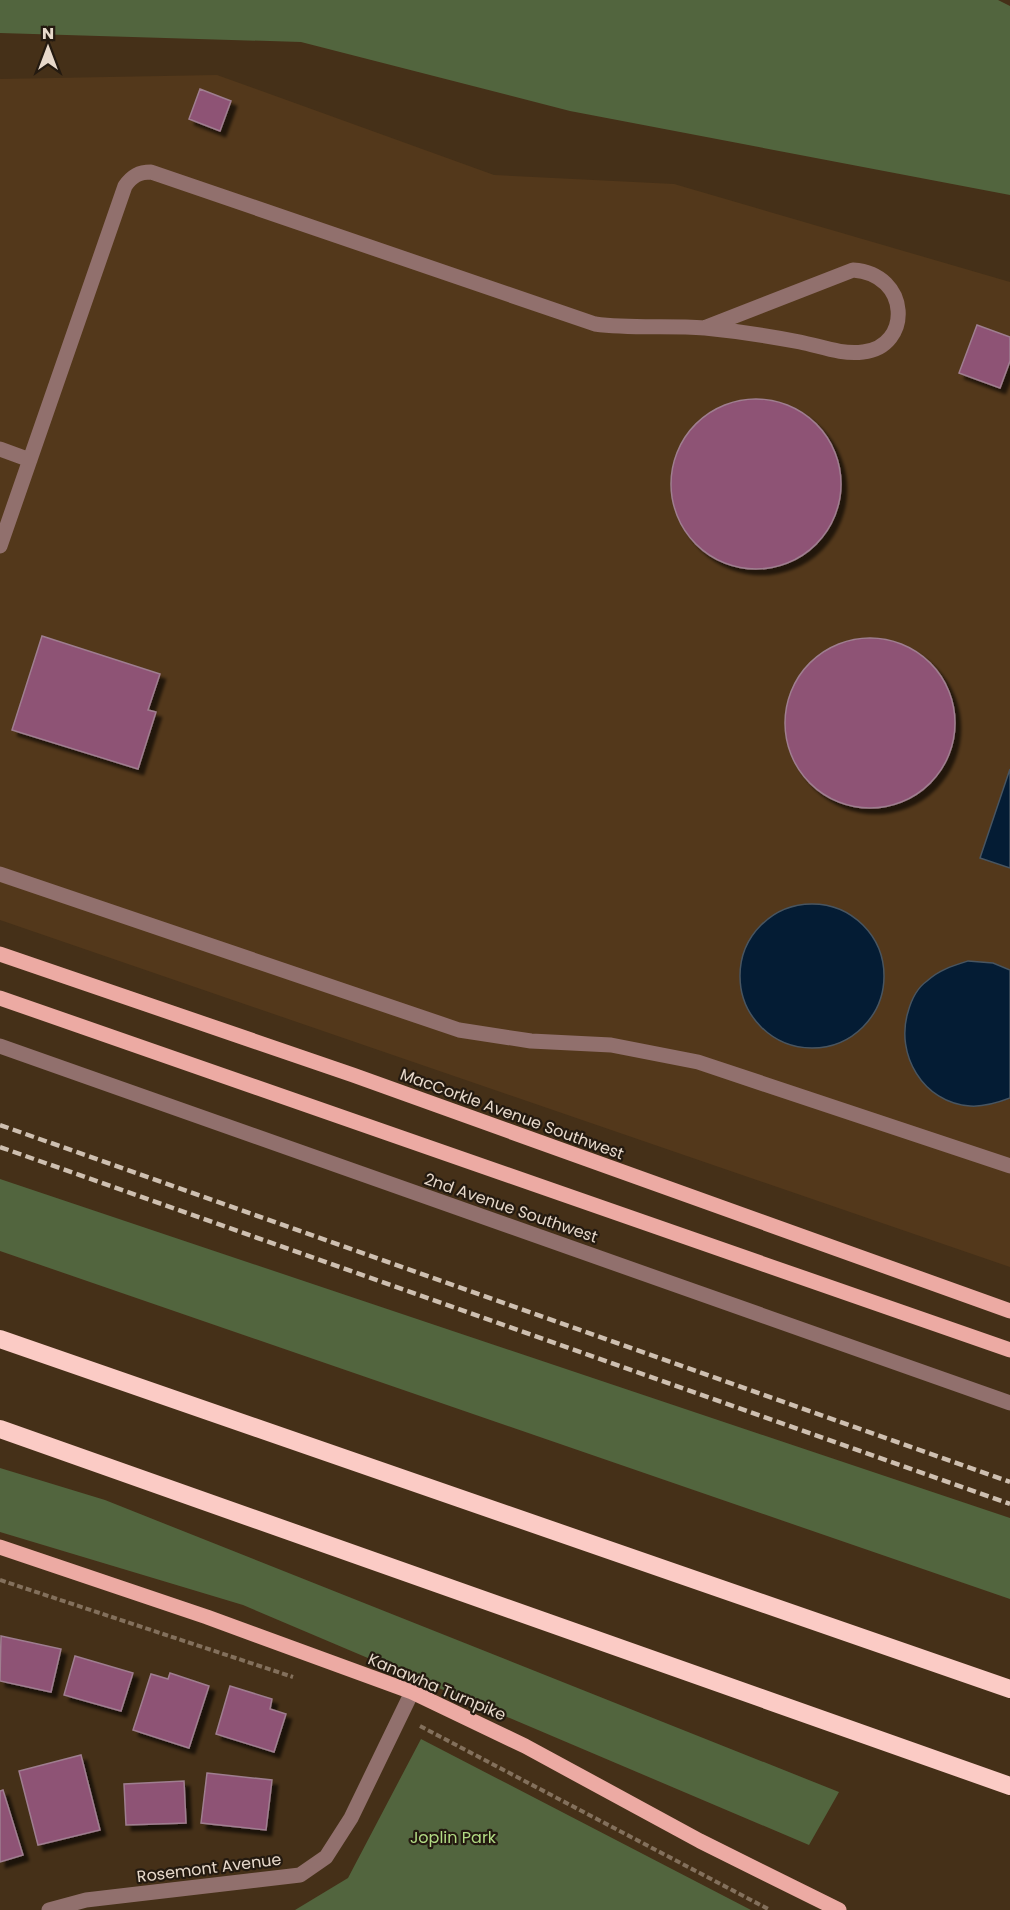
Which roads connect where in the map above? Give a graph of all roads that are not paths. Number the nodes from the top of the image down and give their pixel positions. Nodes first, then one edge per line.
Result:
1 (704, 328) junction
2 (0, 449) edge
3 (30, 460) junction
4 (0, 546) edge
5 (0, 874) edge
6 (0, 954) edge
7 (0, 998) edge
8 (0, 1046) edge
9 (1010, 1166) edge
10 (1010, 1311) edge
11 (0, 1339) edge
12 (1010, 1350) edge
13 (1010, 1403) edge
14 (0, 1429) edge
15 (0, 1546) edge
16 (1010, 1689) edge
17 (412, 1692) junction
18 (1010, 1786) edge
19 (50, 1910) edge
20 (839, 1910) edge

1 - 1 street
1 - 3 street
2 - 3 street
3 - 4 street
5 - 9 street
6 - 10 main road, MacCorkle Avenue Southwest
7 - 12 main road
8 - 13 street, 2nd Avenue Southwest
11 - 16 highway
14 - 18 highway
15 - 17 main road, Kanawha Turnpike
17 - 19 street, Rosemont Avenue
17 - 20 main road, Kanawha Turnpike

